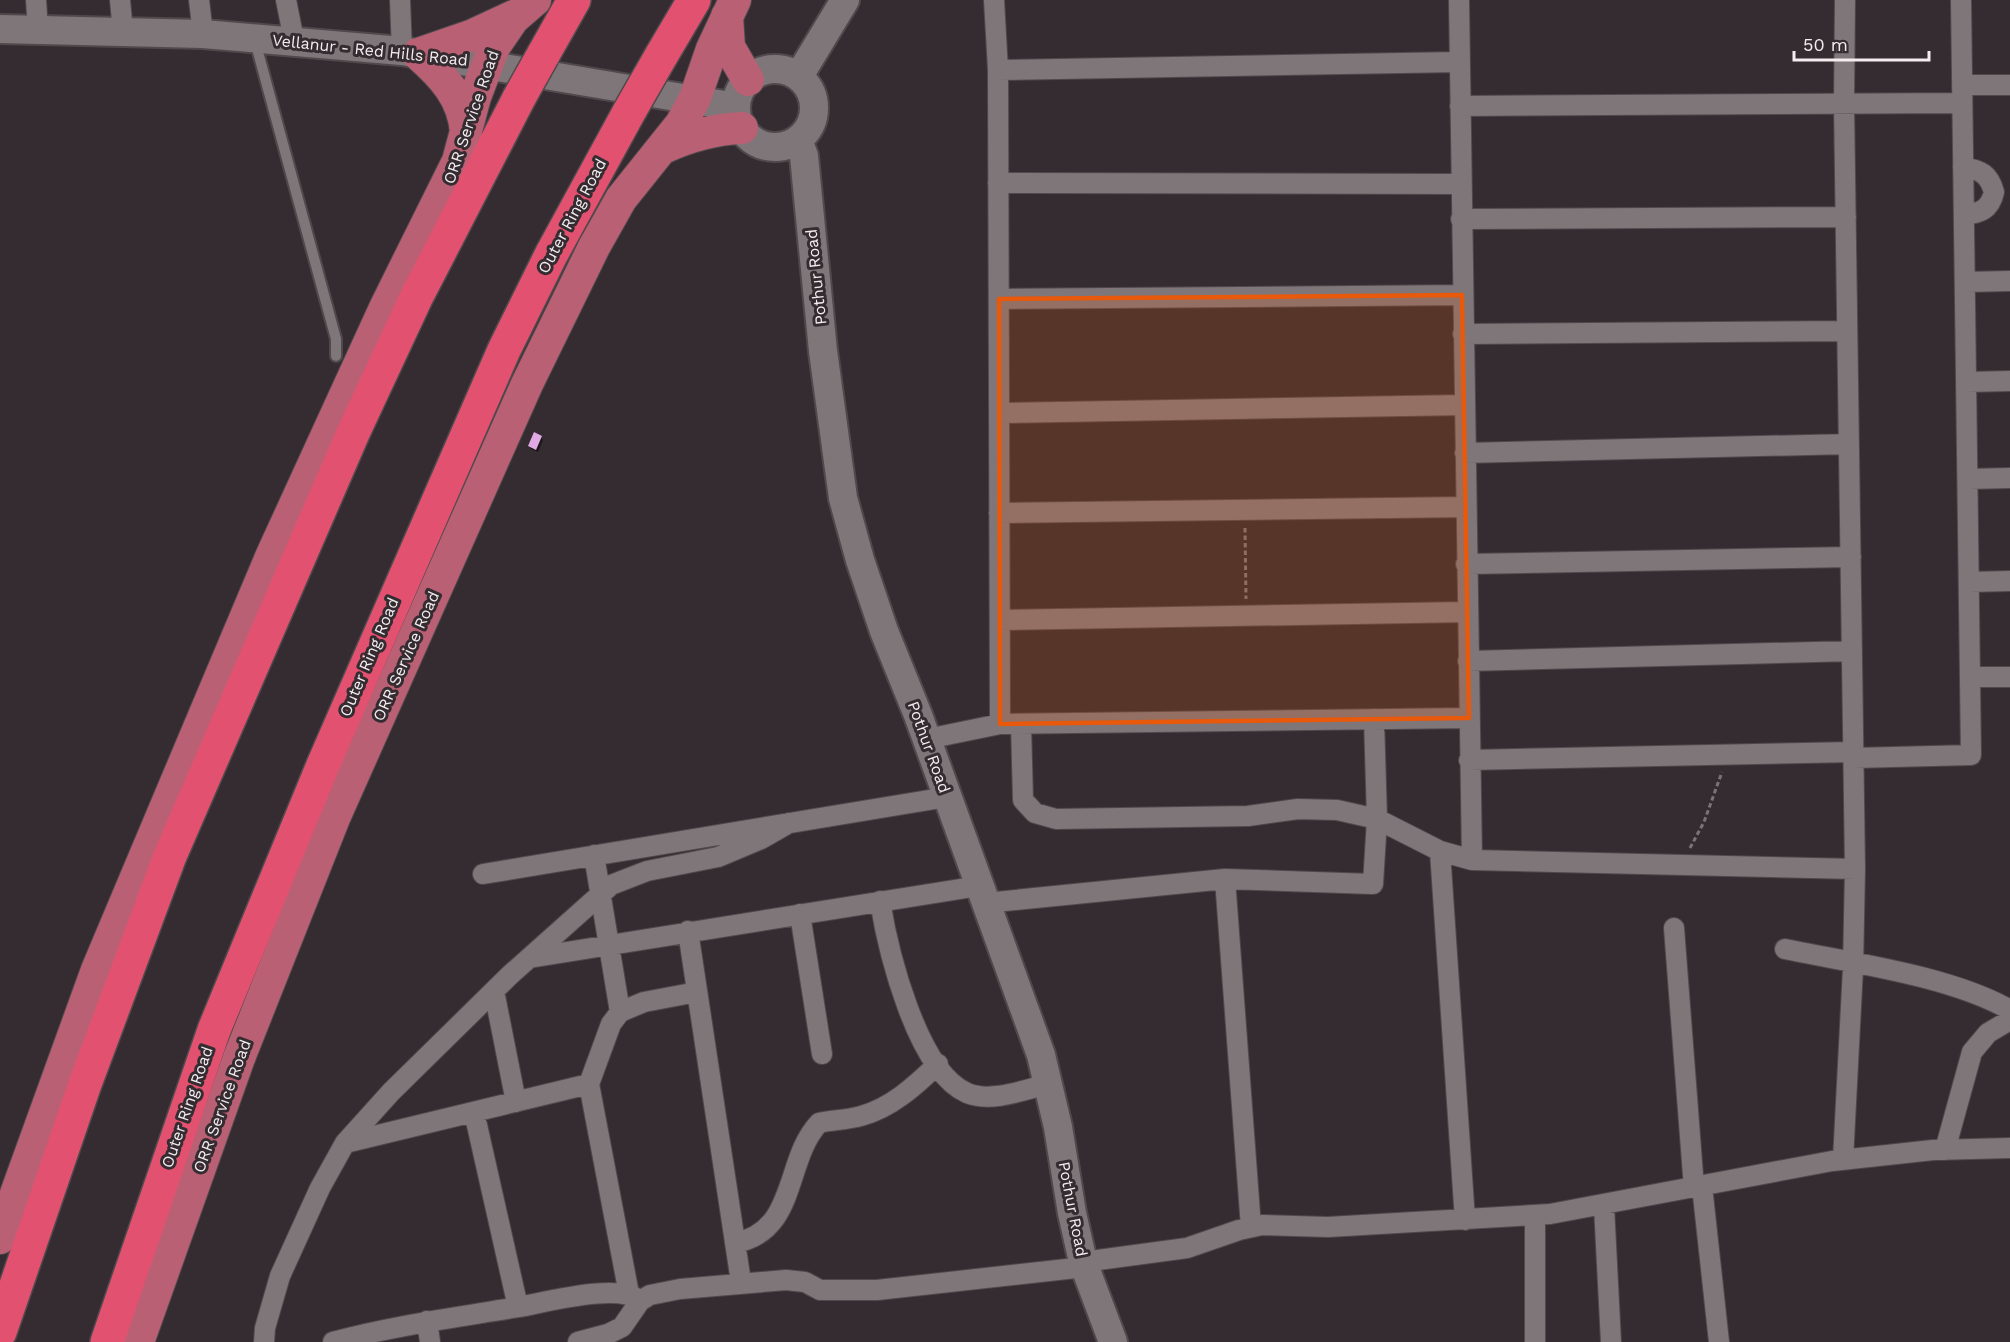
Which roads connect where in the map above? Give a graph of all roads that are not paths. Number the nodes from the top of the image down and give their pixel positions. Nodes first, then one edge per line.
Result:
1 (36, 0) edge
2 (120, 0) edge
3 (199, 0) edge
4 (286, 0) edge
5 (400, 0) edge
6 (574, 0) edge
7 (694, 0) edge
8 (845, 0) edge
9 (994, 0) edge
10 (1459, 0) edge
11 (1845, 0) edge
12 (1961, 0) edge
13 (524, 4) edge
14 (731, 8) edge
15 (0, 29) edge
16 (38, 30) junction
17 (123, 32) junction
18 (203, 34) junction
19 (254, 38) junction
20 (294, 40) junction
21 (410, 52) junction
22 (1459, 62) junction
23 (488, 64) junction
24 (998, 70) junction
25 (799, 76) junction
26 (2010, 85) edge
27 (1962, 94) junction
28 (695, 98) junction
29 (1844, 103) junction
30 (742, 105) junction
31 (1460, 106) junction
32 (466, 133) junction
33 (798, 140) junction
34 (662, 148) junction
35 (1963, 167) junction
36 (998, 183) junction
37 (2001, 183) edge
38 (1461, 184) junction
39 (1964, 215) junction
40 (1846, 217) junction
41 (1461, 219) junction
42 (2010, 281) edge
43 (1965, 282) junction
44 (1462, 295) junction
45 (999, 299) junction
46 (1847, 330) junction
47 (1463, 334) junction
48 (336, 356) dead end
49 (2010, 381) edge
50 (1966, 382) junction
51 (1464, 405) junction
52 (999, 413) junction
53 (1849, 444) junction
54 (1465, 453) junction
55 (2010, 478) edge
56 (1968, 479) junction
57 (1466, 507) junction
58 (999, 513) junction
59 (1851, 556) junction
60 (1466, 564) junction
61 (2010, 581) edge
62 (1969, 582) junction
63 (1467, 612) junction
64 (1000, 620) junction
65 (1852, 651) junction
66 (1468, 661) junction
67 (2010, 676) edge
68 (1971, 677) junction
69 (1469, 718) junction
70 (1374, 719) junction
71 (1000, 724) junction
72 (1021, 724) junction
73 (927, 739) junction
74 (1854, 755) junction
75 (1469, 760) junction
76 (947, 797) junction
77 (1377, 819) junction
78 (789, 823) junction
79 (658, 845) junction
80 (1440, 851) junction
81 (594, 855) junction
82 (1472, 860) junction
83 (1855, 869) junction
84 (647, 871) junction
85 (483, 874) dead end
86 (1225, 879) junction
87 (601, 894) junction
88 (982, 895) junction
89 (880, 901) junction
90 (800, 914) junction
91 (1674, 928) dead end
92 (688, 931) junction
93 (609, 944) junction
94 (1785, 949) dead end
95 (529, 958) junction
96 (1853, 963) junction
97 (494, 991) junction
98 (697, 992) junction
99 (2010, 1010) edge
100 (620, 1012) junction
101 (2010, 1020) edge
102 (822, 1054) dead end
103 (938, 1064) junction
104 (589, 1084) junction
105 (1048, 1084) junction
106 (516, 1102) junction
107 (474, 1112) junction
108 (345, 1143) junction
109 (2010, 1148) edge
110 (1945, 1150) junction
111 (1843, 1160) junction
112 (1698, 1187) junction
113 (1604, 1206) junction
114 (1535, 1215) junction
115 (1465, 1220) junction
116 (1251, 1227) junction
117 (0, 1238) edge
118 (735, 1244) junction
119 (1084, 1265) junction
120 (741, 1282) junction
121 (635, 1297) junction
122 (518, 1307) junction
123 (427, 1321) junction
124 (0, 1332) edge
125 (107, 1342) edge
126 (138, 1342) edge
127 (264, 1342) edge
128 (333, 1342) edge
129 (430, 1342) edge
130 (578, 1342) edge
131 (1113, 1342) edge
132 (1535, 1342) edge
133 (1611, 1342) edge
134 (1719, 1342) edge

1 - 16 street
2 - 17 street
3 - 18 street
4 - 20 street
5 - 21 street
6 - 124 highway, bridge
7 - 125 highway, Outer Ring Road, bridge
8 - 25 street
9 - 24 street
10 - 22 street
11 - 29 street
12 - 27 street
13 - 21 main road
13 - 23 main road, ORR Service Road
14 - 28 main road, ORR Service Road
14 - 30 main road
15 - 16 street, Vellanur - Red Hills Road
16 - 17 street, Vellanur - Red Hills Road
17 - 18 street, Vellanur - Red Hills Road
18 - 19 street, Vellanur - Red Hills Road
19 - 20 street, Vellanur - Red Hills Road
19 - 48 lane
20 - 21 street, Vellanur - Red Hills Road
21 - 23 street, Vellanur - Red Hills Road
21 - 32 main road
22 - 24 street
22 - 31 street
23 - 28 street, Vellanur - Red Hills Road
23 - 32 main road, ORR Service Road
24 - 36 street
25 - 30 street
25 - 33 street
26 - 27 street
27 - 29 street
27 - 35 street
28 - 30 street, Vellanur - Red Hills Road
28 - 34 main road, ORR Service Road
29 - 31 street
29 - 40 street
30 - 33 street
30 - 34 main road
31 - 38 street
32 - 117 main road, ORR Service Road
33 - 73 street, Pothur Road
34 - 126 main road, ORR Service Road
35 - 37 street
35 - 39 street
36 - 38 street
36 - 45 street
37 - 39 street
38 - 41 street
39 - 43 street
40 - 41 street
40 - 46 street
41 - 44 street
42 - 43 street
43 - 50 street
44 - 45 street
44 - 47 street
45 - 52 street
46 - 47 street
46 - 53 street
47 - 51 street
49 - 50 street
50 - 56 street
51 - 52 street
51 - 54 street
52 - 58 street
53 - 54 street
53 - 59 street
54 - 57 street
55 - 56 street
56 - 62 street
57 - 58 street
57 - 60 street
58 - 64 street
59 - 60 street
59 - 65 street
60 - 63 street
61 - 62 street
62 - 68 street
63 - 64 street
63 - 66 street
64 - 71 street
65 - 66 street
65 - 74 street
66 - 69 street
67 - 68 street
68 - 74 street
69 - 70 street
69 - 75 street
70 - 72 street
70 - 77 street
71 - 72 street
71 - 73 street
72 - 77 street
73 - 76 street, Pothur Road
74 - 75 street
74 - 83 street
75 - 82 street
76 - 78 street
76 - 88 street, Pothur Road
77 - 80 street
77 - 86 street
78 - 79 street
78 - 84 street
79 - 81 street
79 - 84 street
80 - 82 street
80 - 115 street
81 - 85 street
81 - 87 street
82 - 83 street
83 - 96 street
84 - 87 street
86 - 88 street
86 - 116 street
87 - 93 street
87 - 95 street
88 - 89 street
88 - 105 street, Pothur Road
89 - 90 street
89 - 103 street
90 - 92 street
90 - 102 street
91 - 112 street
92 - 93 street
92 - 98 street
93 - 95 street
93 - 100 street
94 - 96 street
95 - 97 street
96 - 99 street
96 - 111 street
97 - 106 street
97 - 108 street
98 - 100 street
98 - 118 street
100 - 104 street
101 - 110 street
103 - 105 street
103 - 118 street
104 - 106 street
104 - 121 street
105 - 119 street, Pothur Road
106 - 107 street
107 - 108 street
107 - 122 street
108 - 127 street
109 - 110 street
110 - 111 street
111 - 112 street
112 - 113 street
112 - 134 street
113 - 114 street
113 - 133 street
114 - 115 street
114 - 132 street
115 - 116 street
116 - 119 street
118 - 120 street
119 - 120 street
119 - 131 street, Pothur Road
120 - 121 street
121 - 122 street
121 - 130 street
122 - 123 street
123 - 128 street
123 - 129 street

